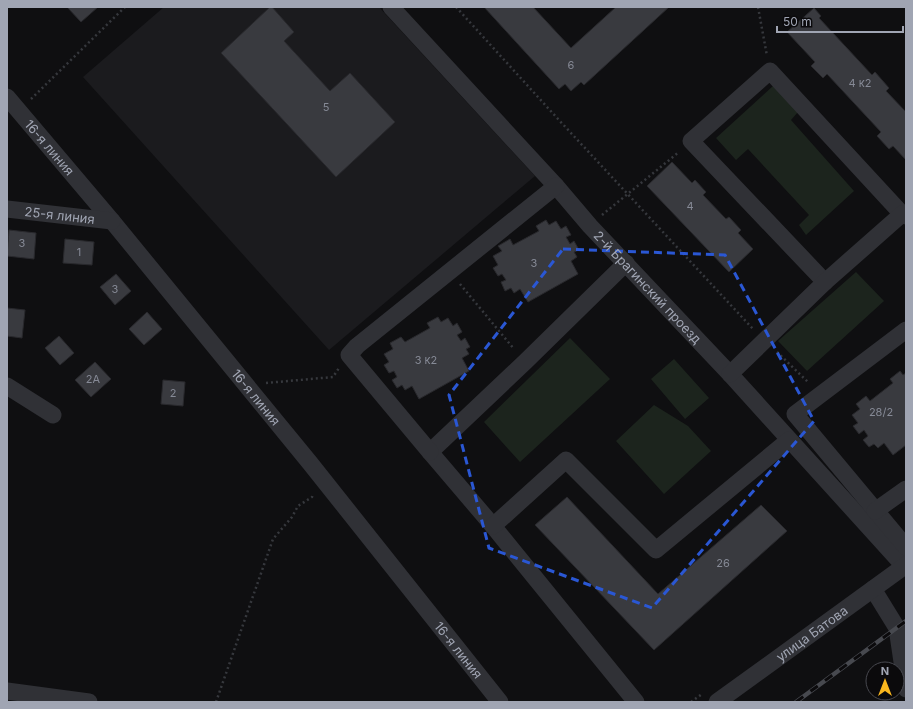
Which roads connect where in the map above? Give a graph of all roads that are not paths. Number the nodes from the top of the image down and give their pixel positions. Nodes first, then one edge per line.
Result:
1 (391, 7) edge
2 (7, 97) edge
3 (556, 186) junction
4 (7, 209) edge
5 (904, 215) edge
6 (112, 221) junction
7 (626, 263) junction
8 (825, 282) junction
9 (906, 330) edge
10 (730, 374) junction
11 (7, 386) edge
12 (53, 415) dead end
13 (789, 440) junction
14 (430, 452) junction
15 (906, 488) edge
16 (876, 511) junction
17 (493, 526) junction
18 (906, 547) edge
19 (905, 566) edge
20 (873, 589) junction
21 (906, 689) edge
22 (7, 691) edge
23 (89, 702) edge
24 (500, 702) edge
25 (636, 702) edge
26 (717, 702) edge

1 - 3 street, 2-й Брагинский проезд
2 - 6 street, 16-я линия
3 - 7 street, 2-й Брагинский проезд
3 - 14 street
4 - 6 street, 25-я линия
5 - 8 street
5 - 8 street
6 - 24 street, 16-я линия
7 - 10 street, 2-й Брагинский проезд
7 - 14 street
8 - 10 street
9 - 16 street
10 - 13 street, 2-й Брагинский проезд
11 - 12 street
13 - 17 street
13 - 19 street, 2-й Брагинский проезд
14 - 17 street
15 - 16 street
16 - 18 street
17 - 25 street
19 - 20 street, улица Батова
20 - 21 street
20 - 26 street, улица Батова
22 - 23 street

